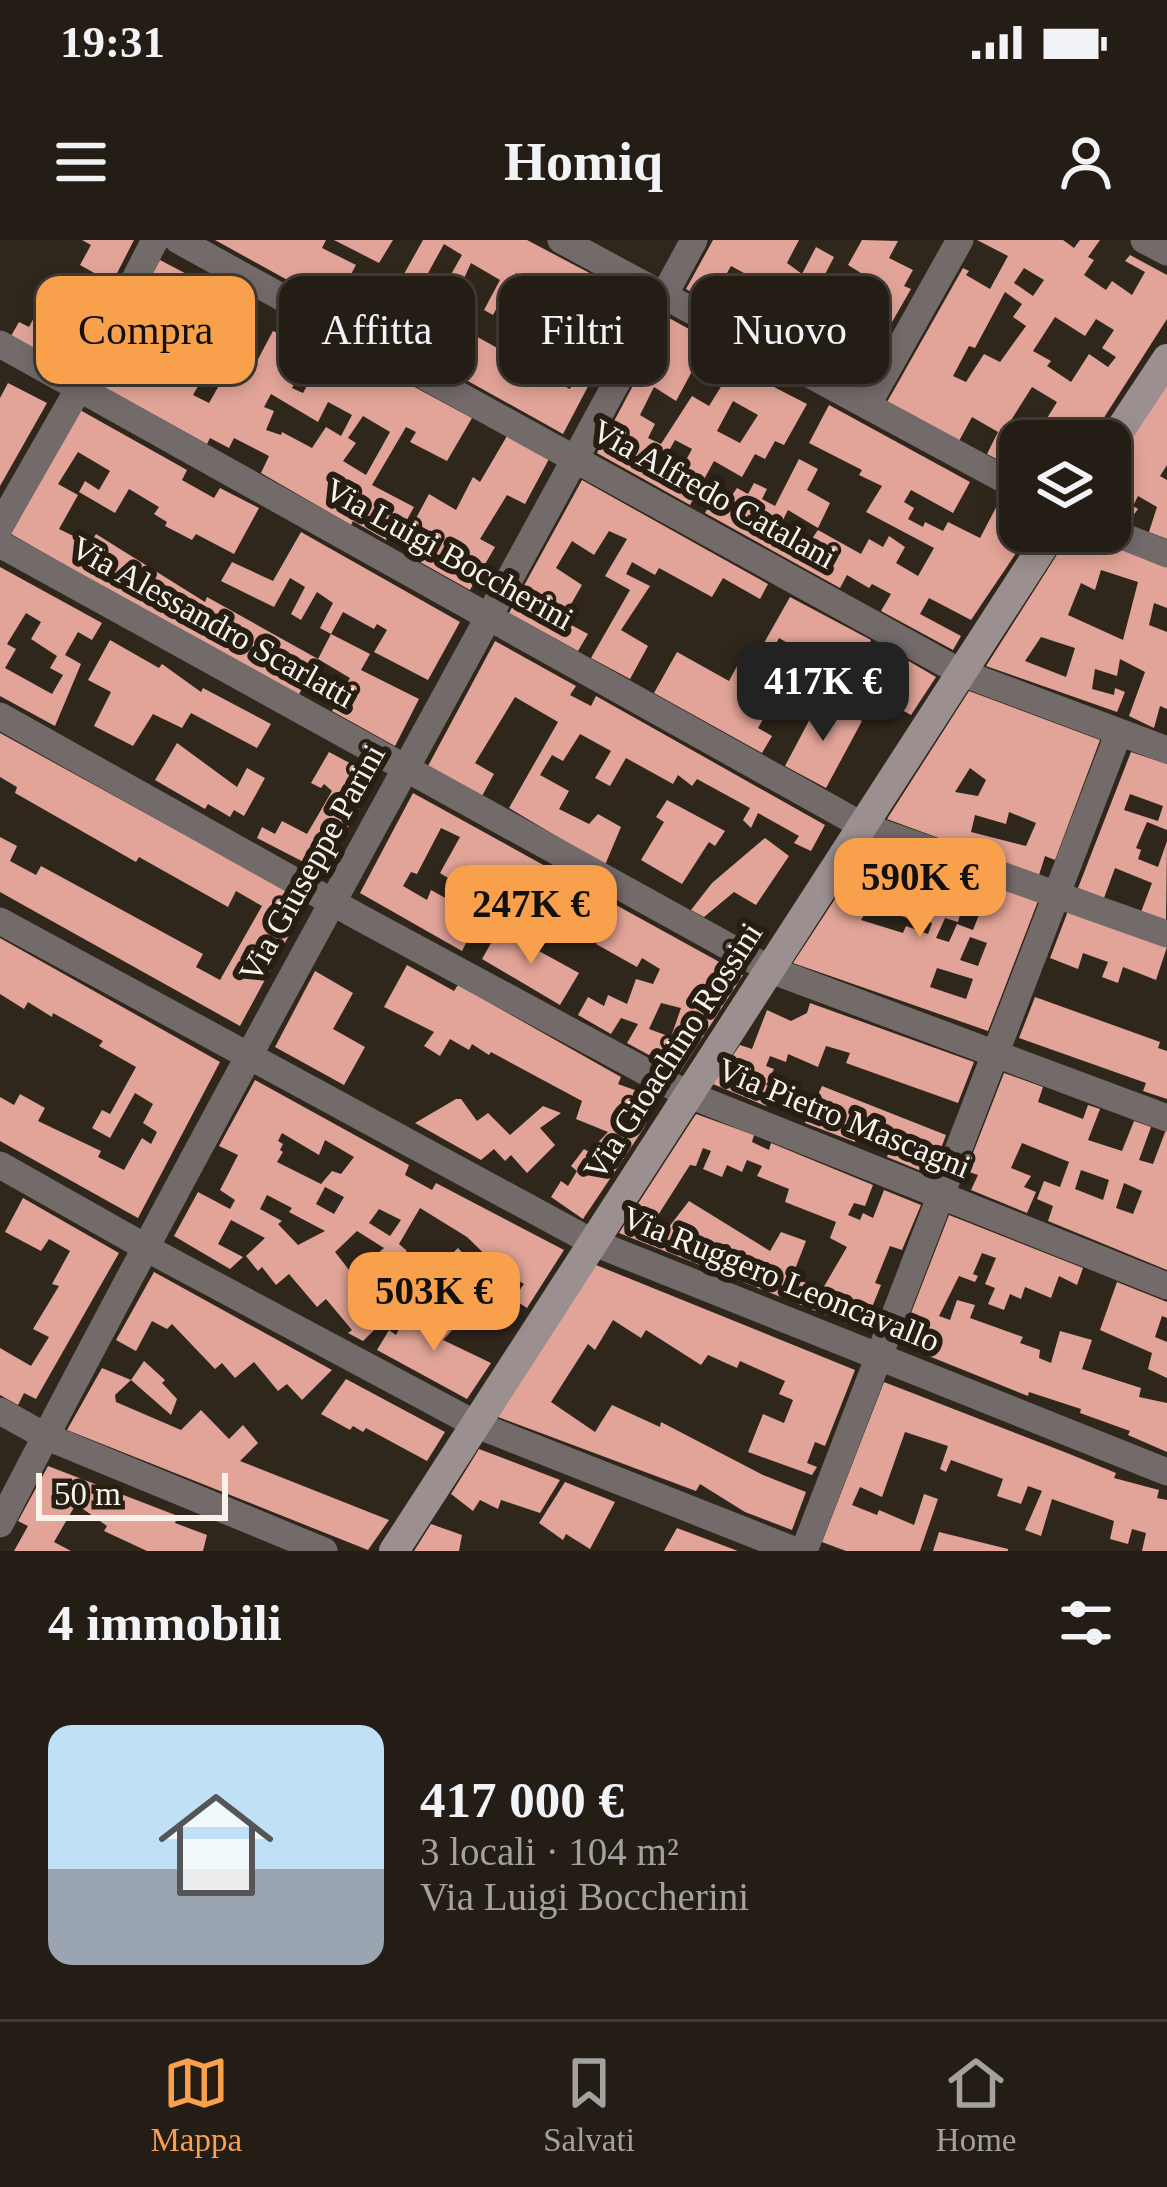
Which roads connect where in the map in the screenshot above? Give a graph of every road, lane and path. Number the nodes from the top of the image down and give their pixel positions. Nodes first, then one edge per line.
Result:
1 (155, 240) edge
2 (178, 240) edge
3 (561, 240) edge
4 (694, 240) edge
5 (960, 240) edge
6 (1144, 240) edge
7 (1167, 252) edge
8 (628, 276) edge
9 (667, 290) edge
10 (667, 297) edge
11 (0, 344) edge
12 (1167, 359) edge
13 (617, 384) edge
14 (80, 388) junction
15 (868, 404) junction
16 (1127, 420) edge
17 (578, 459) junction
18 (999, 476) edge
19 (0, 526) edge
20 (1131, 539) edge
21 (0, 544) edge
22 (1040, 552) edge
23 (1167, 554) edge
24 (487, 618) junction
25 (962, 673) junction
26 (0, 716) edge
27 (1119, 732) junction
28 (1167, 750) edge
29 (405, 769) junction
30 (863, 826) junction
31 (1057, 896) junction
32 (332, 901) junction
33 (0, 921) edge
34 (1167, 934) edge
35 (770, 970) junction
36 (248, 1053) junction
37 (997, 1053) junction
38 (687, 1094) junction
39 (1167, 1118) edge
40 (0, 1165) edge
41 (942, 1196) junction
42 (592, 1242) junction
43 (146, 1248) junction
44 (1167, 1286) edge
45 (878, 1356) junction
46 (0, 1411) edge
47 (476, 1425) junction
48 (45, 1436) junction
49 (1167, 1472) edge
50 (0, 1524) edge
51 (324, 1551) edge
52 (394, 1551) edge
53 (800, 1551) edge

1 - 14 street
2 - 17 street, Via Alfredo Catalani
3 - 8 street
4 - 9 street, Via Giuseppe Parini
5 - 15 street
6 - 7 street
10 - 15 street
11 - 14 street, Via Luigi Boccherini
12 - 16 street
13 - 17 street, Via Giuseppe Parini
14 - 19 street
14 - 24 street, Via Luigi Boccherini
15 - 18 street
17 - 24 street, Via Giuseppe Parini
17 - 25 street, Via Alfredo Catalani
20 - 23 street
21 - 29 street, Via Alessandro Scarlatti
22 - 25 street, Via Gioachino Rossini
24 - 29 street, Via Giuseppe Parini
24 - 30 street, Via Luigi Boccherini
25 - 27 street, Via Alfredo Catalani
25 - 30 street, Via Gioachino Rossini
26 - 32 street, Via Pietro Mascagni
27 - 28 street, Via Alfredo Catalani
27 - 31 street
29 - 32 street, Via Giuseppe Parini
29 - 35 street, Via Alessandro Scarlatti
30 - 31 street, Via Luigi Boccherini
30 - 35 street, Via Gioachino Rossini
31 - 34 street, Via Luigi Boccherini
31 - 37 street
32 - 36 street, Via Giuseppe Parini
32 - 38 street, Via Pietro Mascagni
33 - 36 street, Via Ruggero Leoncavallo
35 - 37 street, Via Alessandro Scarlatti
35 - 38 street, Via Gioachino Rossini
36 - 42 street, Via Ruggero Leoncavallo
36 - 43 street, Via Giuseppe Parini
37 - 39 street, Via Alessandro Scarlatti
37 - 41 street
38 - 41 street, Via Pietro Mascagni
38 - 42 street, Via Gioachino Rossini
40 - 43 street
41 - 44 street, Via Pietro Mascagni
41 - 45 street
42 - 45 street, Via Ruggero Leoncavallo
42 - 47 street, Via Gioachino Rossini
43 - 47 street
43 - 48 street, Via Giuseppe Parini
45 - 49 street, Via Ruggero Leoncavallo
45 - 53 street
46 - 48 street
47 - 52 street, Via Gioachino Rossini
47 - 53 street
48 - 50 street, Via Giuseppe Parini
48 - 51 street

